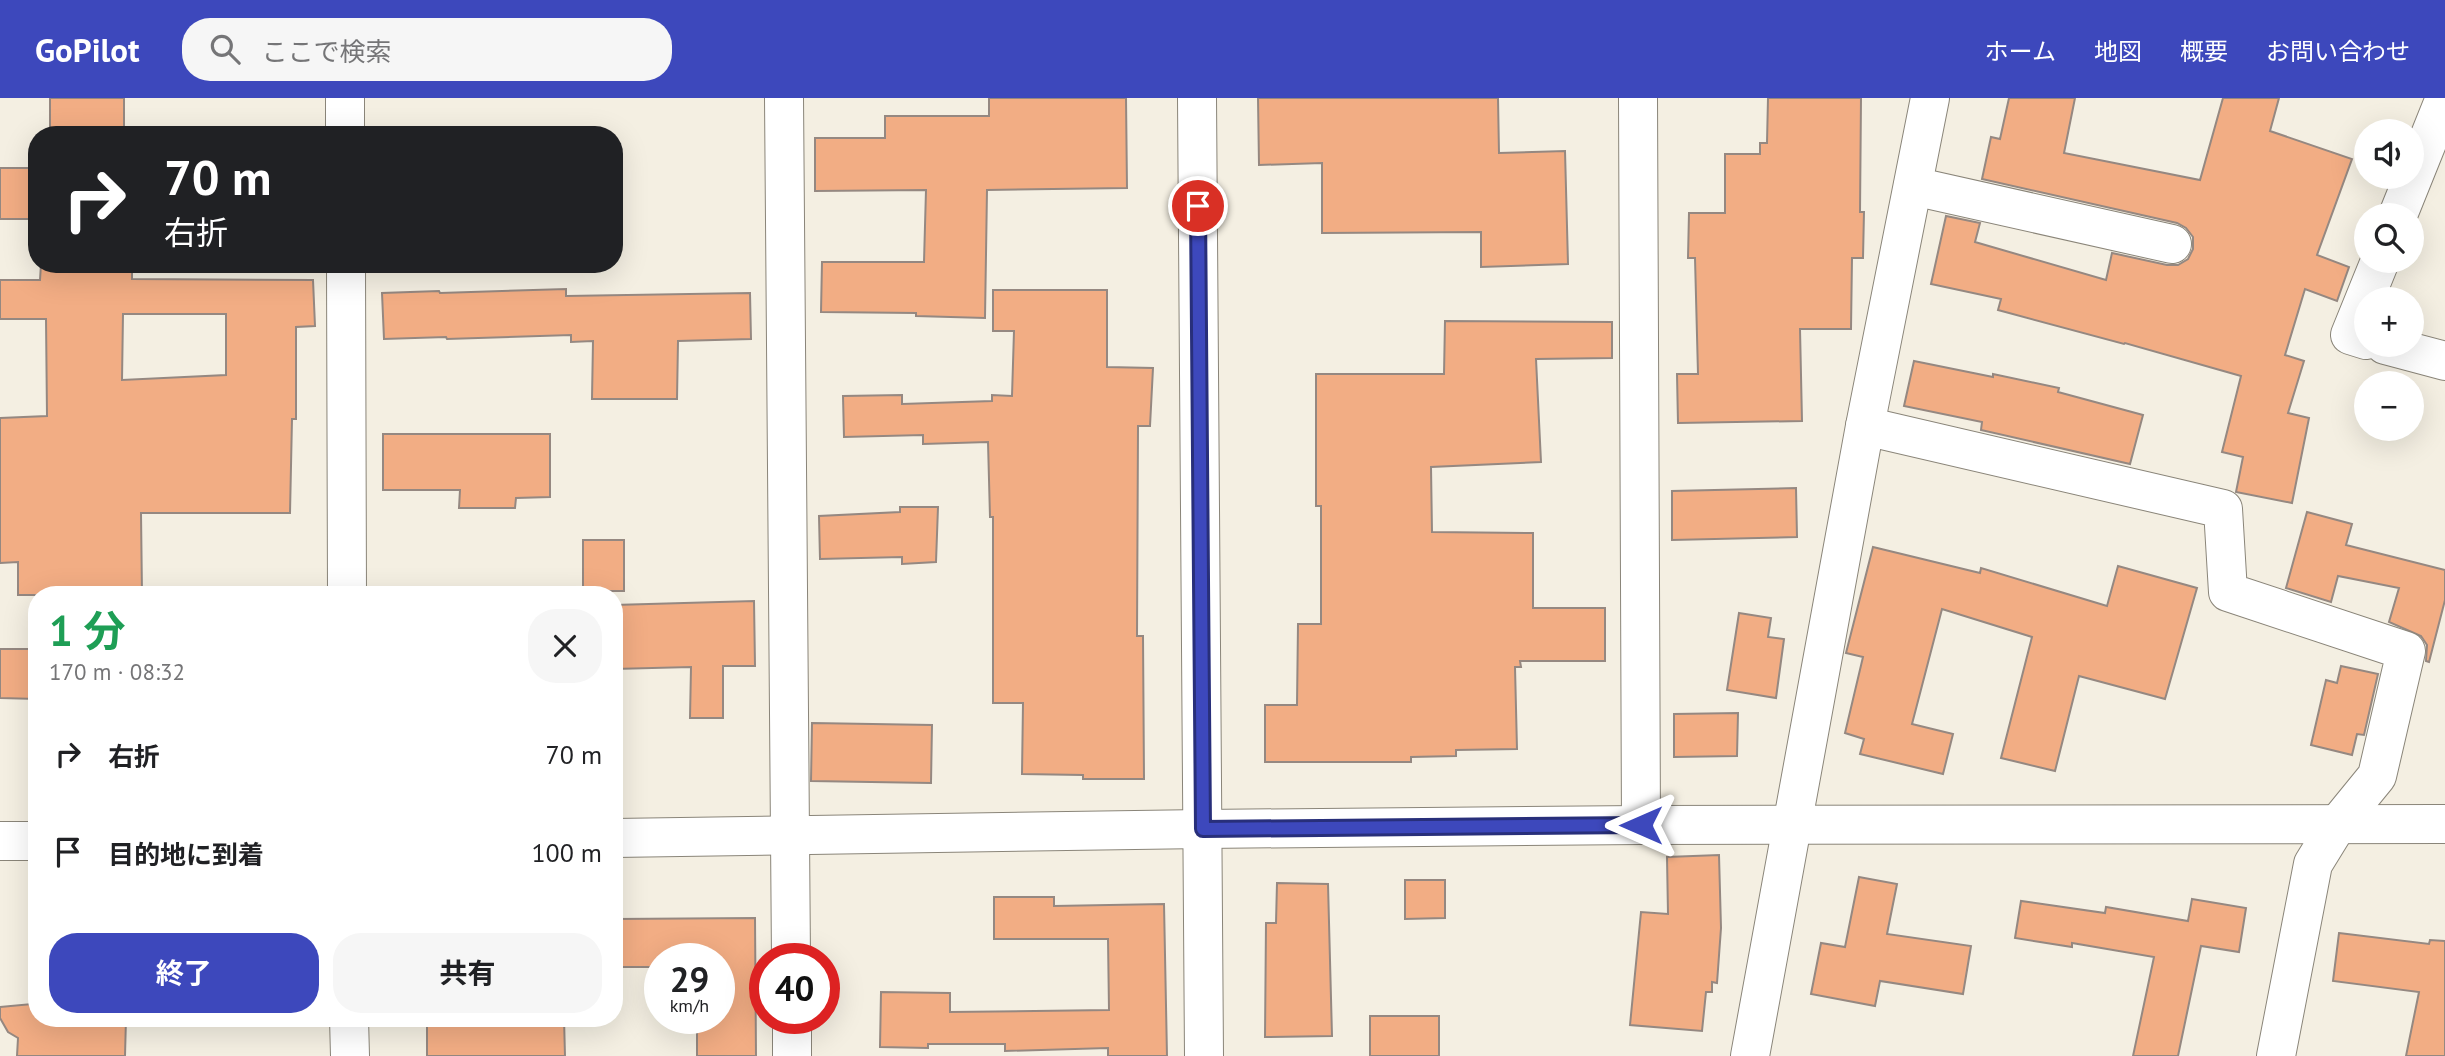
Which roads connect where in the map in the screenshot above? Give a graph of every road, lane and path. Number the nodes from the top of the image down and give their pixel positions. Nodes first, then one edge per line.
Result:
1 (345, 98) edge
2 (784, 98) edge
3 (1197, 98) edge
4 (1638, 98) edge
5 (1930, 98) edge
6 (2445, 98) edge
7 (345, 126) edge
8 (1913, 186) junction
9 (2403, 203) edge
10 (2172, 244) dead end
11 (346, 273) edge
12 (2424, 355) edge
13 (2445, 361) edge
14 (1865, 426) junction
15 (347, 586) edge
16 (2445, 824) edge
17 (1641, 825) junction
18 (2337, 825) junction
19 (1791, 826) junction
20 (1203, 829) junction
21 (790, 836) junction
22 (623, 838) edge
23 (0, 841) edge
24 (28, 841) edge
25 (791, 943) edge
26 (349, 1027) edge
27 (792, 1034) edge
28 (350, 1056) edge
29 (792, 1056) edge
30 (1204, 1056) edge
31 (1750, 1056) edge
32 (2276, 1056) edge

1 - 7 street
2 - 21 street
3 - 20 street
4 - 17 street
5 - 8 street
6 - 9 street
8 - 10 street
8 - 14 street
11 - 15 street
12 - 13 street
14 - 18 street
14 - 19 street
16 - 18 street
17 - 19 street
17 - 20 street
18 - 19 street
18 - 32 street
19 - 31 street
20 - 21 street
20 - 30 street
21 - 22 street
21 - 25 street
23 - 24 street
26 - 28 street
27 - 29 street

